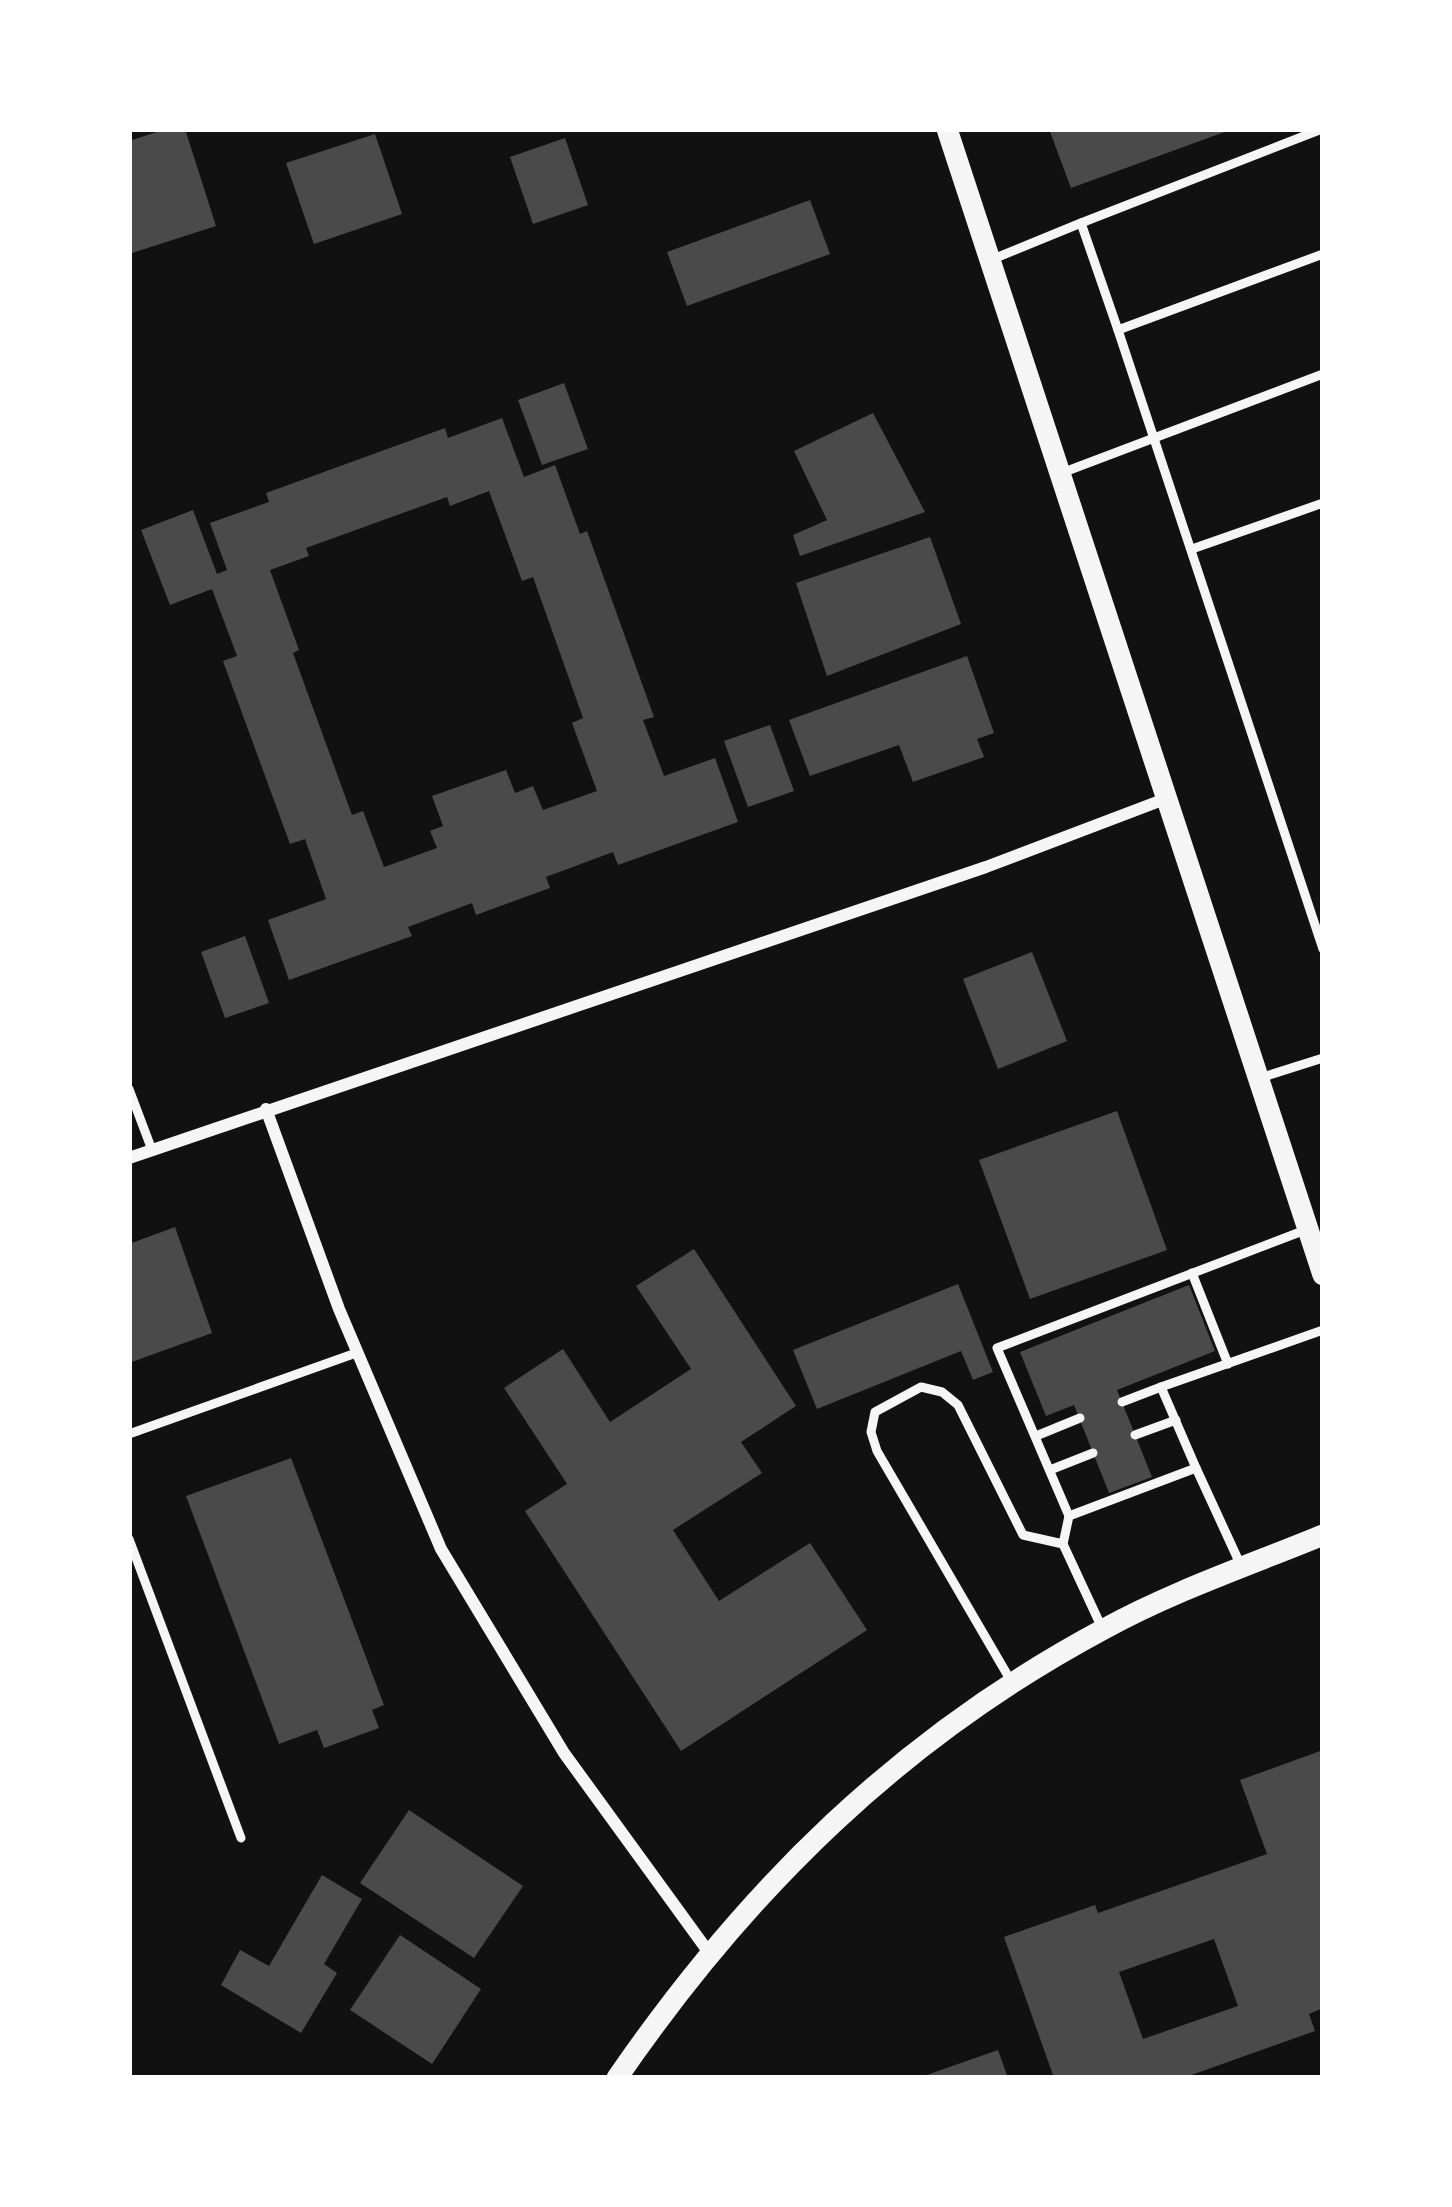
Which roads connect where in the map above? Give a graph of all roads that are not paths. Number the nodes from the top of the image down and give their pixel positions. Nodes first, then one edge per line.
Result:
1 (947, 129) edge
2 (1322, 129) edge
3 (1081, 223) junction
4 (1323, 254) edge
5 (988, 261) junction
6 (1118, 330) junction
7 (1323, 374) edge
8 (1154, 436) junction
9 (1059, 474) junction
10 (1323, 503) edge
11 (1192, 549) junction
12 (1165, 799) junction
13 (1323, 949) edge
14 (1323, 1058) edge
15 (1257, 1078) junction
16 (129, 1089) edge
17 (266, 1109) junction
18 (152, 1150) junction
19 (129, 1158) edge
20 (1308, 1229) junction
21 (1192, 1273) junction
22 (1323, 1275) edge
23 (1323, 1330) edge
24 (356, 1353) junction
25 (1228, 1364) junction
26 (1161, 1387) junction
27 (1122, 1402) dead end
28 (1080, 1418) dead end
29 (1176, 1420) junction
30 (129, 1434) edge
31 (1135, 1435) dead end
32 (1036, 1436) junction
33 (1093, 1453) dead end
34 (1196, 1468) junction
35 (1050, 1469) junction
36 (1069, 1516) junction
37 (1323, 1535) edge
38 (129, 1539) edge
39 (1064, 1544) junction
40 (1242, 1568) junction
41 (1103, 1629) junction
42 (1013, 1684) junction
43 (242, 1838) dead end
44 (710, 1954) junction
45 (617, 2078) edge

1 - 5 street
2 - 3 lane
3 - 5 lane
3 - 6 lane
4 - 6 lane
5 - 9 street
6 - 8 lane
7 - 8 lane
8 - 9 lane
8 - 11 lane
9 - 12 street
10 - 11 lane
11 - 13 lane
12 - 15 street
12 - 17 street
14 - 15 lane
15 - 20 street
16 - 18 lane
17 - 18 street
17 - 24 street
18 - 19 street
20 - 21 lane
20 - 22 street
21 - 25 lane
21 - 32 lane
23 - 25 lane
24 - 30 lane
24 - 44 street
25 - 26 lane
26 - 27 lane
26 - 29 lane
28 - 32 lane
29 - 31 lane
29 - 34 lane
32 - 35 lane
33 - 35 lane
34 - 36 lane
34 - 40 lane
35 - 36 lane
36 - 39 lane
37 - 40 street
38 - 43 lane
39 - 41 lane
39 - 42 lane
40 - 41 street
41 - 42 street
42 - 44 street
44 - 45 street

